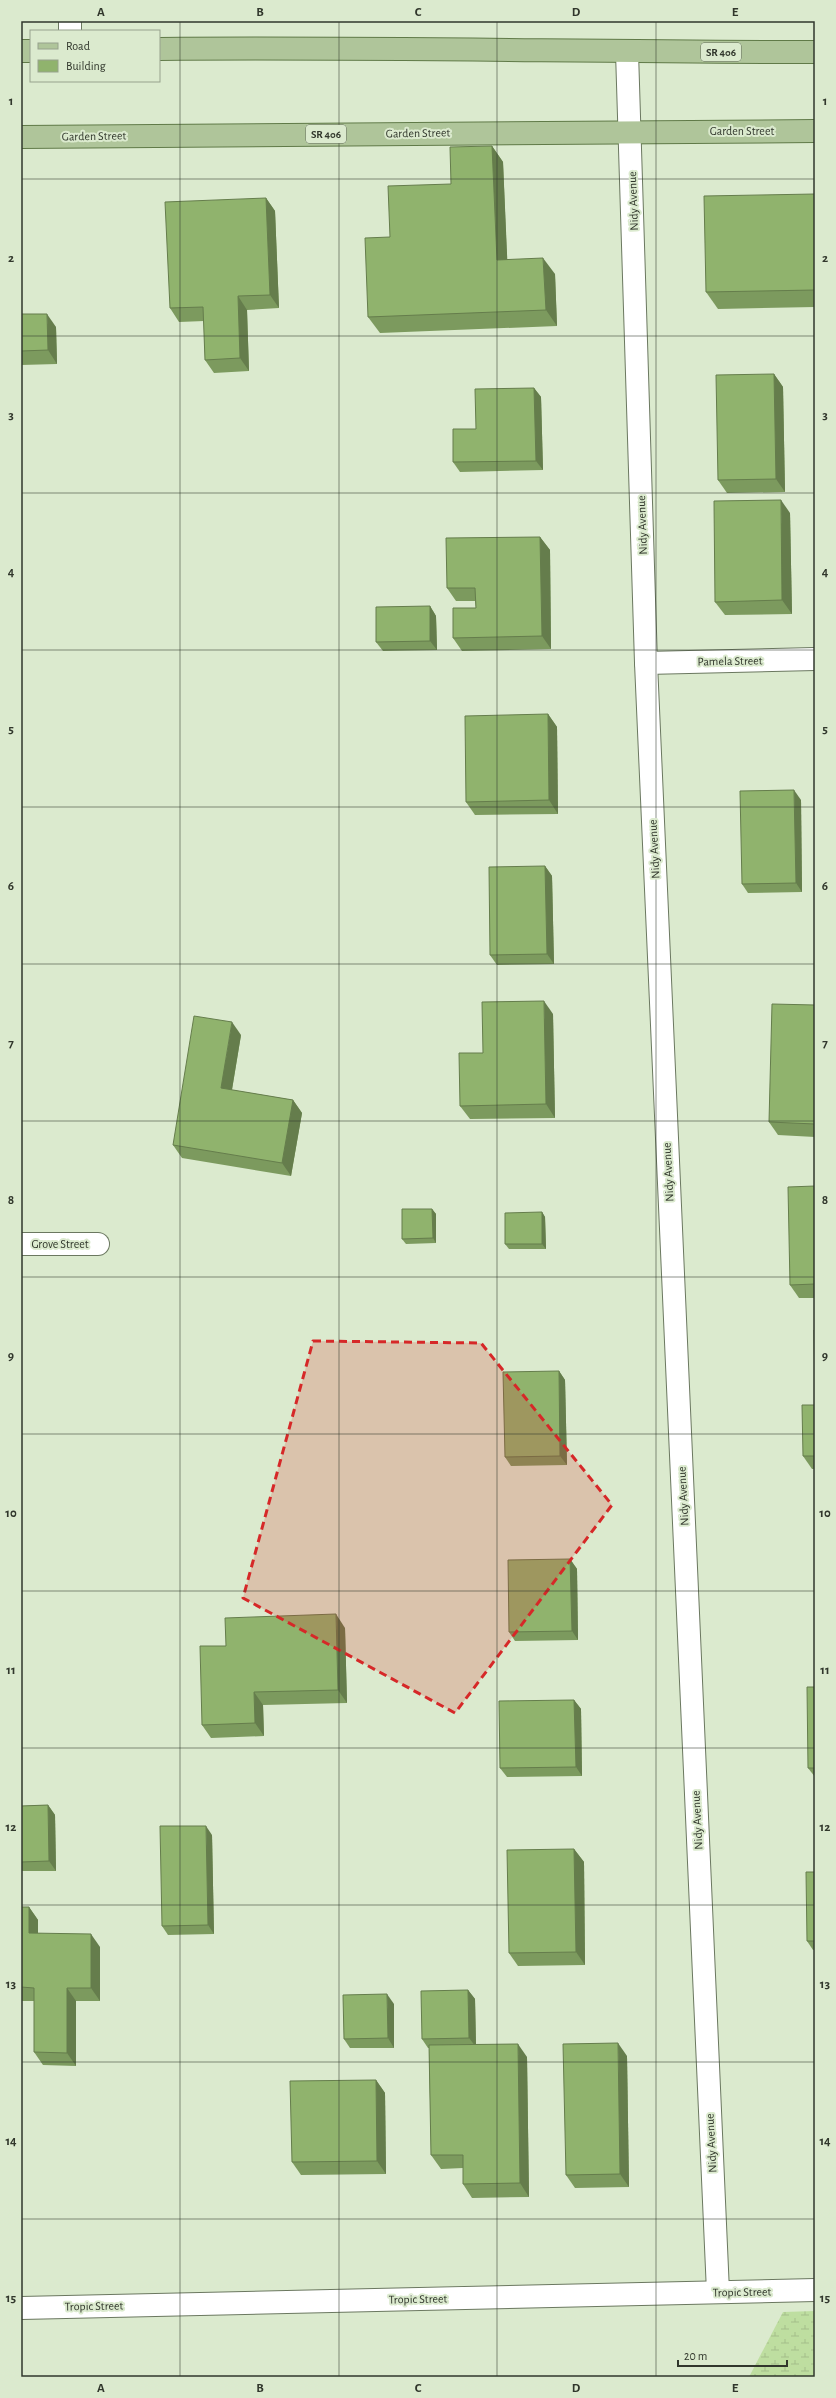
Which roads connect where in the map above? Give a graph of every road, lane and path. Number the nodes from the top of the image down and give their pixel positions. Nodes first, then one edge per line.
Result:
1 (160, 49) edge
2 (626, 52) junction
3 (815, 52) edge
4 (630, 130) junction
5 (815, 131) edge
6 (21, 137) edge
7 (815, 659) edge
8 (646, 663) junction
9 (21, 1244) edge
10 (98, 1244) dead end
11 (815, 2290) edge
12 (718, 2292) junction
13 (21, 2308) edge

1 - 2 main road, SR 406
2 - 3 main road, SR 406
2 - 4 street, Nidy Avenue
4 - 5 main road, Garden Street / SR 406
4 - 6 main road, Garden Street / SR 406
4 - 8 street, Nidy Avenue
7 - 8 street, Pamela Street
8 - 12 street, Nidy Avenue
9 - 10 street, Grove Street
11 - 12 street, Tropic Street
12 - 13 street, Tropic Street

